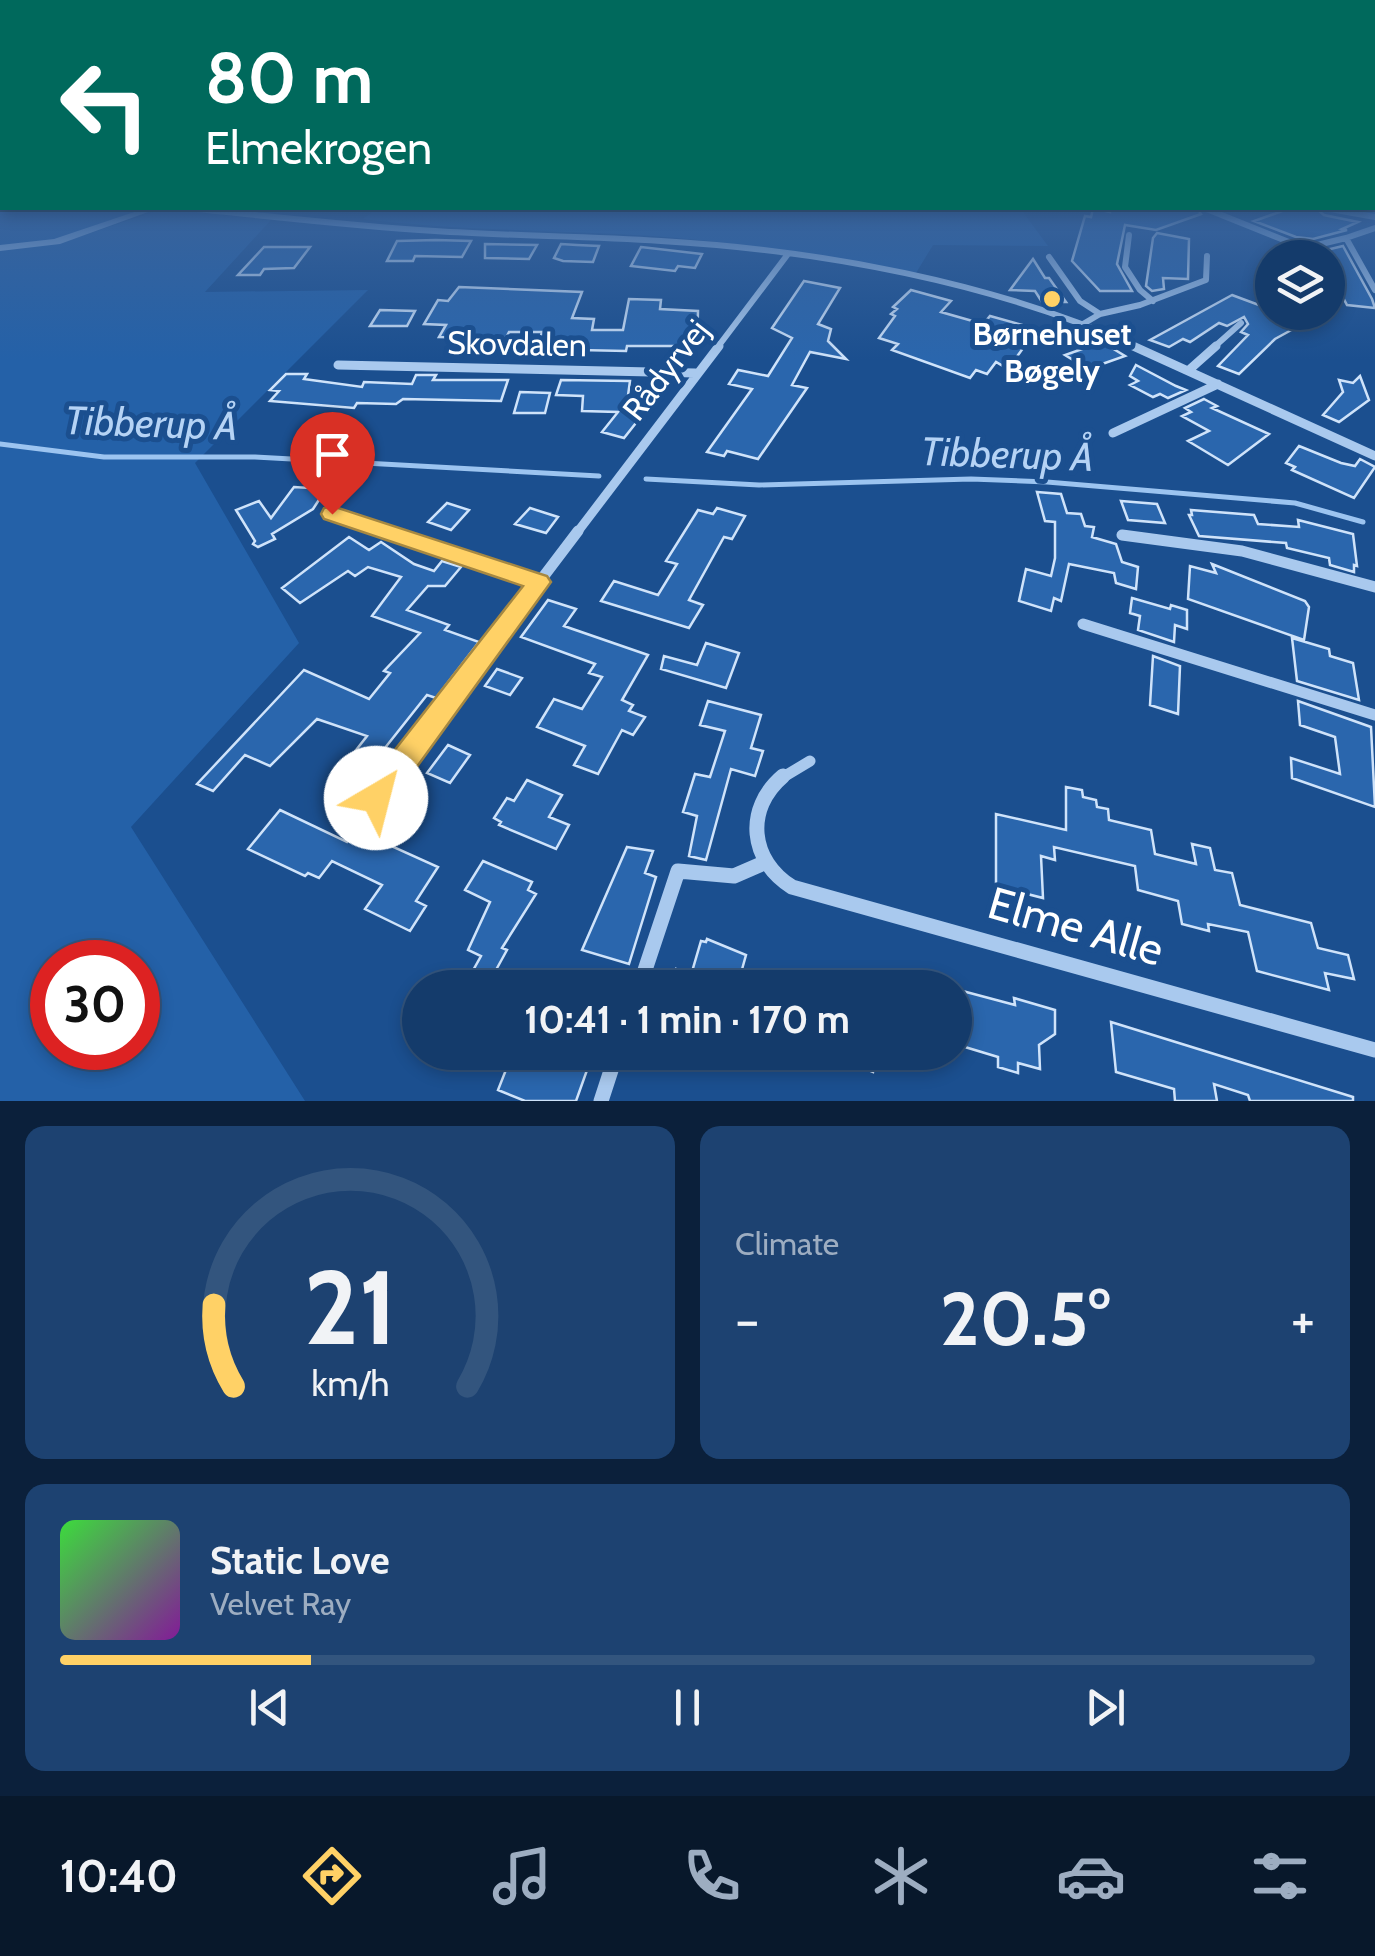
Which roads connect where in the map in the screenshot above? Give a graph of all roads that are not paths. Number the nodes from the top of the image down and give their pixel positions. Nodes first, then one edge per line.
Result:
1 (785, 257) edge
2 (807, 257) edge
3 (1049, 257) dead end
4 (1126, 257) edge
5 (1208, 257) edge
6 (1357, 257) edge
7 (1375, 290) edge
8 (1153, 301) junction
9 (1100, 314) junction
10 (1241, 323) dead end
11 (1082, 324) junction
12 (338, 365) dead end
13 (1189, 370) junction
14 (695, 373) junction
15 (1218, 384) junction
16 (1113, 433) dead end
17 (1375, 456) edge
18 (332, 514) dead end
19 (1122, 534) dead end
20 (539, 582) junction
21 (1375, 587) edge
22 (1083, 624) dead end
23 (1375, 715) edge
24 (810, 761) dead end
25 (376, 798) dead end
26 (764, 863) junction
27 (644, 970) edge
28 (1375, 1050) edge
29 (611, 1070) edge
30 (601, 1101) edge

1 - 14 street, Rådyrvej
2 - 11 street
3 - 9 street
4 - 8 street
5 - 8 street
6 - 7 street
8 - 9 street
9 - 11 street
10 - 13 street
11 - 13 street
12 - 14 street, Skovdalen
13 - 15 street
14 - 20 street, Rådyrvej
15 - 16 street
15 - 17 street
18 - 20 street
19 - 21 street
20 - 25 street, Rådyrvej
22 - 23 street
24 - 26 street
26 - 27 street
26 - 28 street, Elme Alle
29 - 30 street

